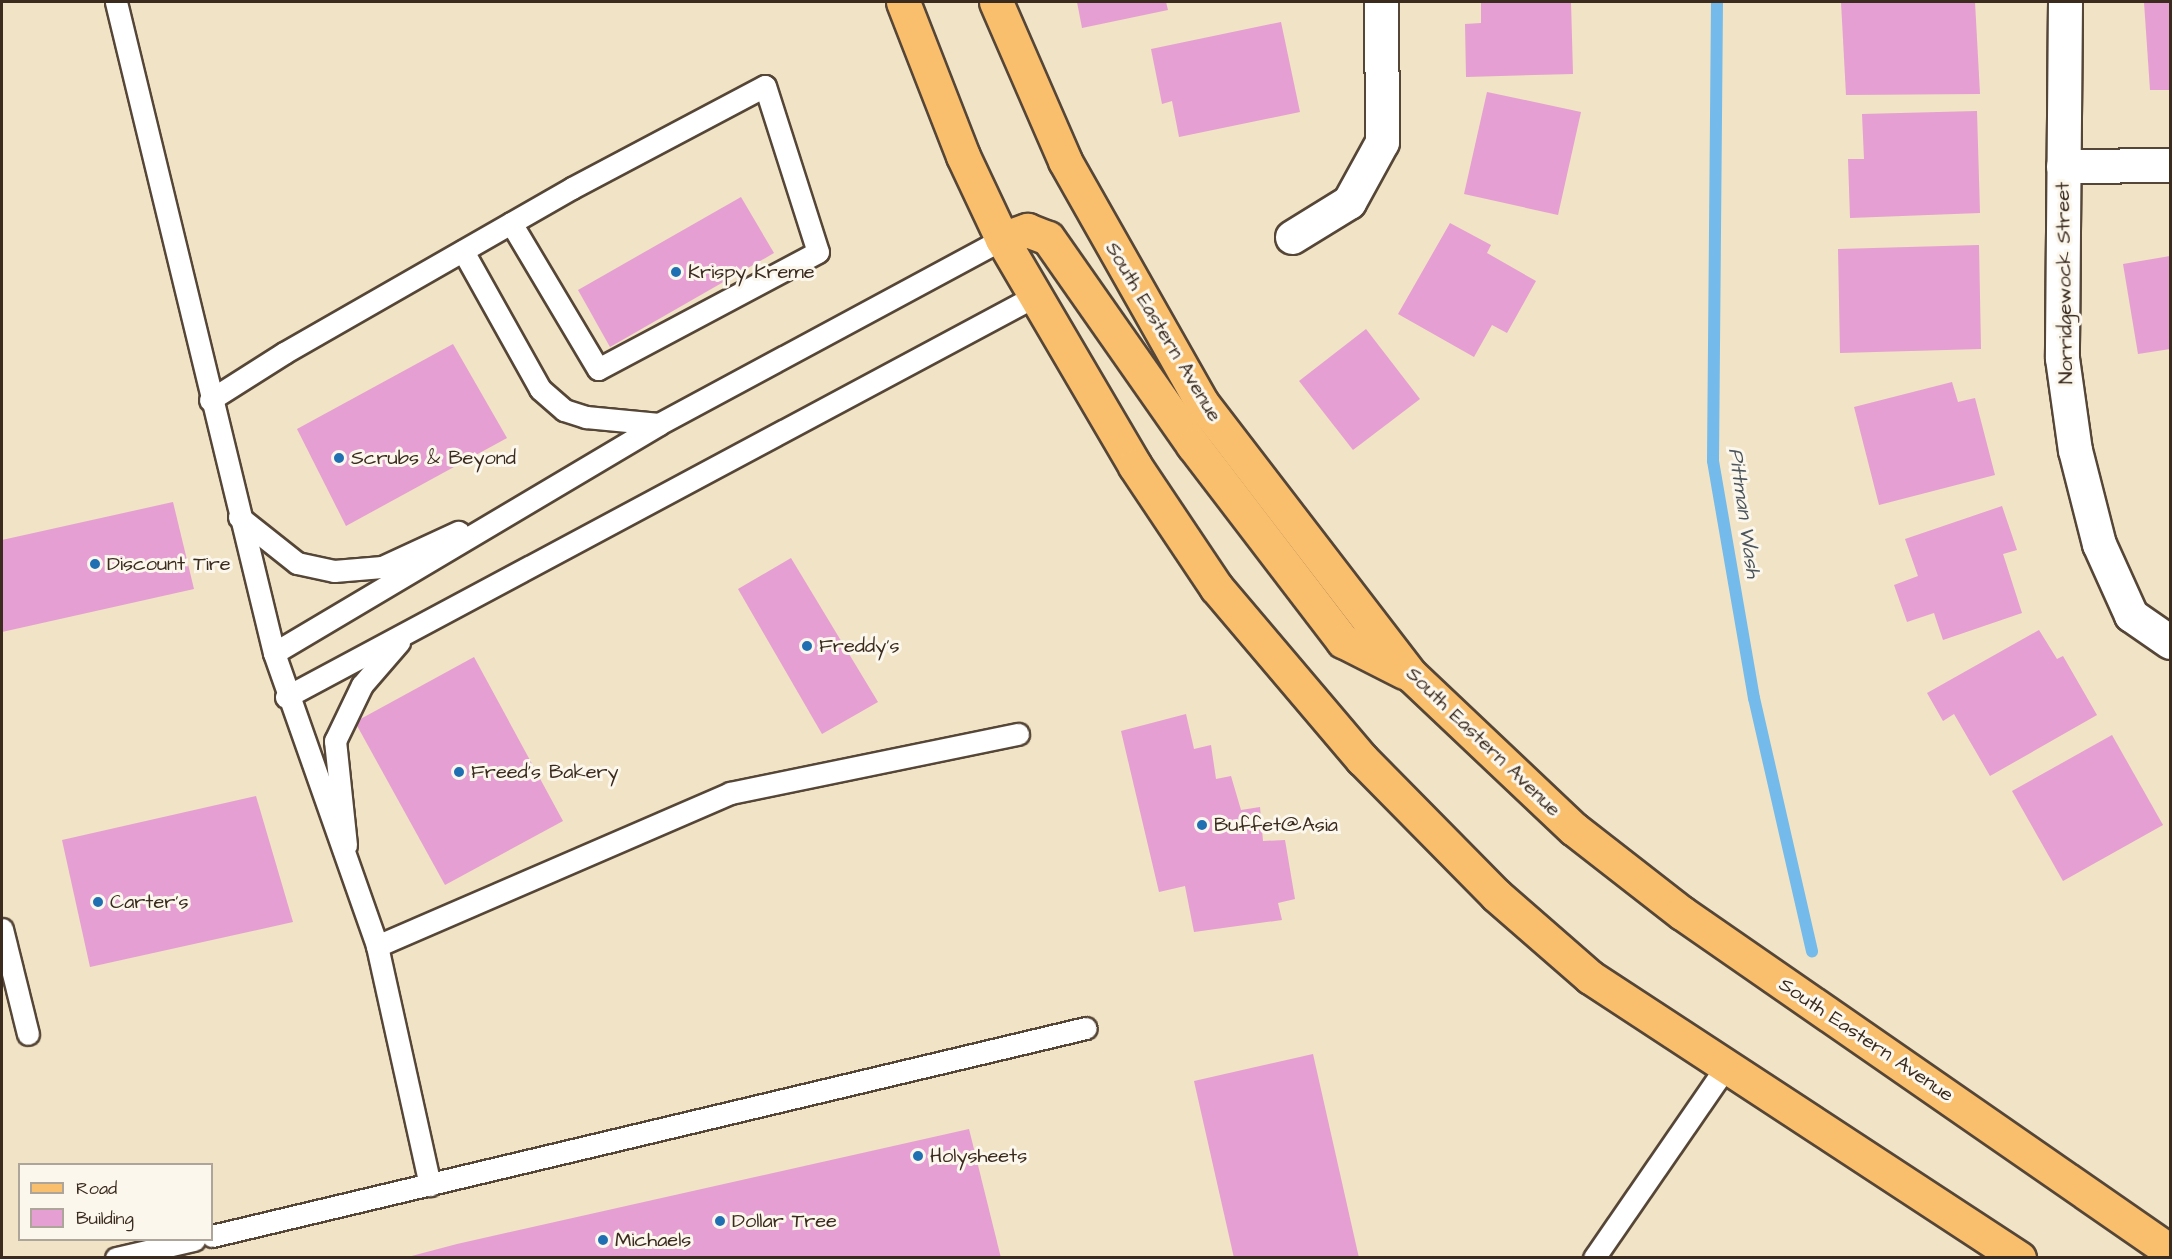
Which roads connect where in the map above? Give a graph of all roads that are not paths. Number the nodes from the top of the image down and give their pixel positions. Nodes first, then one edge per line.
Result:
1 (116, 2) edge
2 (903, 2) edge
3 (996, 2) edge
4 (1381, 2) edge
5 (2065, 2) edge
6 (2170, 165) edge
7 (2063, 166) junction
8 (512, 223) junction
9 (1292, 237) dead end
10 (1002, 239) junction
11 (463, 252) junction
12 (1035, 296) junction
13 (210, 400) junction
14 (658, 424) junction
15 (557, 486) junction
16 (239, 517) junction
17 (407, 632) junction
18 (2170, 642) edge
19 (274, 653) junction
20 (1411, 675) junction
21 (286, 696) junction
22 (1018, 734) dead end
23 (347, 863) junction
24 (2, 929) edge
25 (377, 946) junction
26 (1086, 1028) dead end
27 (28, 1034) dead end
28 (1725, 1068) junction
29 (430, 1185) junction
30 (213, 1236) edge
31 (185, 1241) edge
32 (2170, 1251) edge
33 (116, 1257) edge
34 (1594, 1257) edge
35 (2019, 1257) edge

1 - 13 lane
2 - 10 main road
3 - 20 main road, South Eastern Avenue
4 - 9 street
5 - 7 street, Norridgewock Street
6 - 7 street
7 - 18 street, Norridgewock Street
8 - 8 lane
8 - 11 lane
10 - 12 main road
10 - 14 lane
10 - 20 main road
11 - 13 lane
11 - 14 lane
12 - 17 lane
12 - 28 main road
13 - 16 lane
14 - 15 lane
15 - 16 lane
15 - 19 lane
16 - 19 lane
17 - 21 lane
17 - 23 lane
19 - 21 lane
20 - 32 main road, South Eastern Avenue
21 - 23 lane
22 - 25 lane
23 - 25 lane
24 - 27 lane
25 - 29 lane
26 - 29 lane
28 - 34 lane
28 - 35 main road
29 - 30 lane
31 - 33 lane

